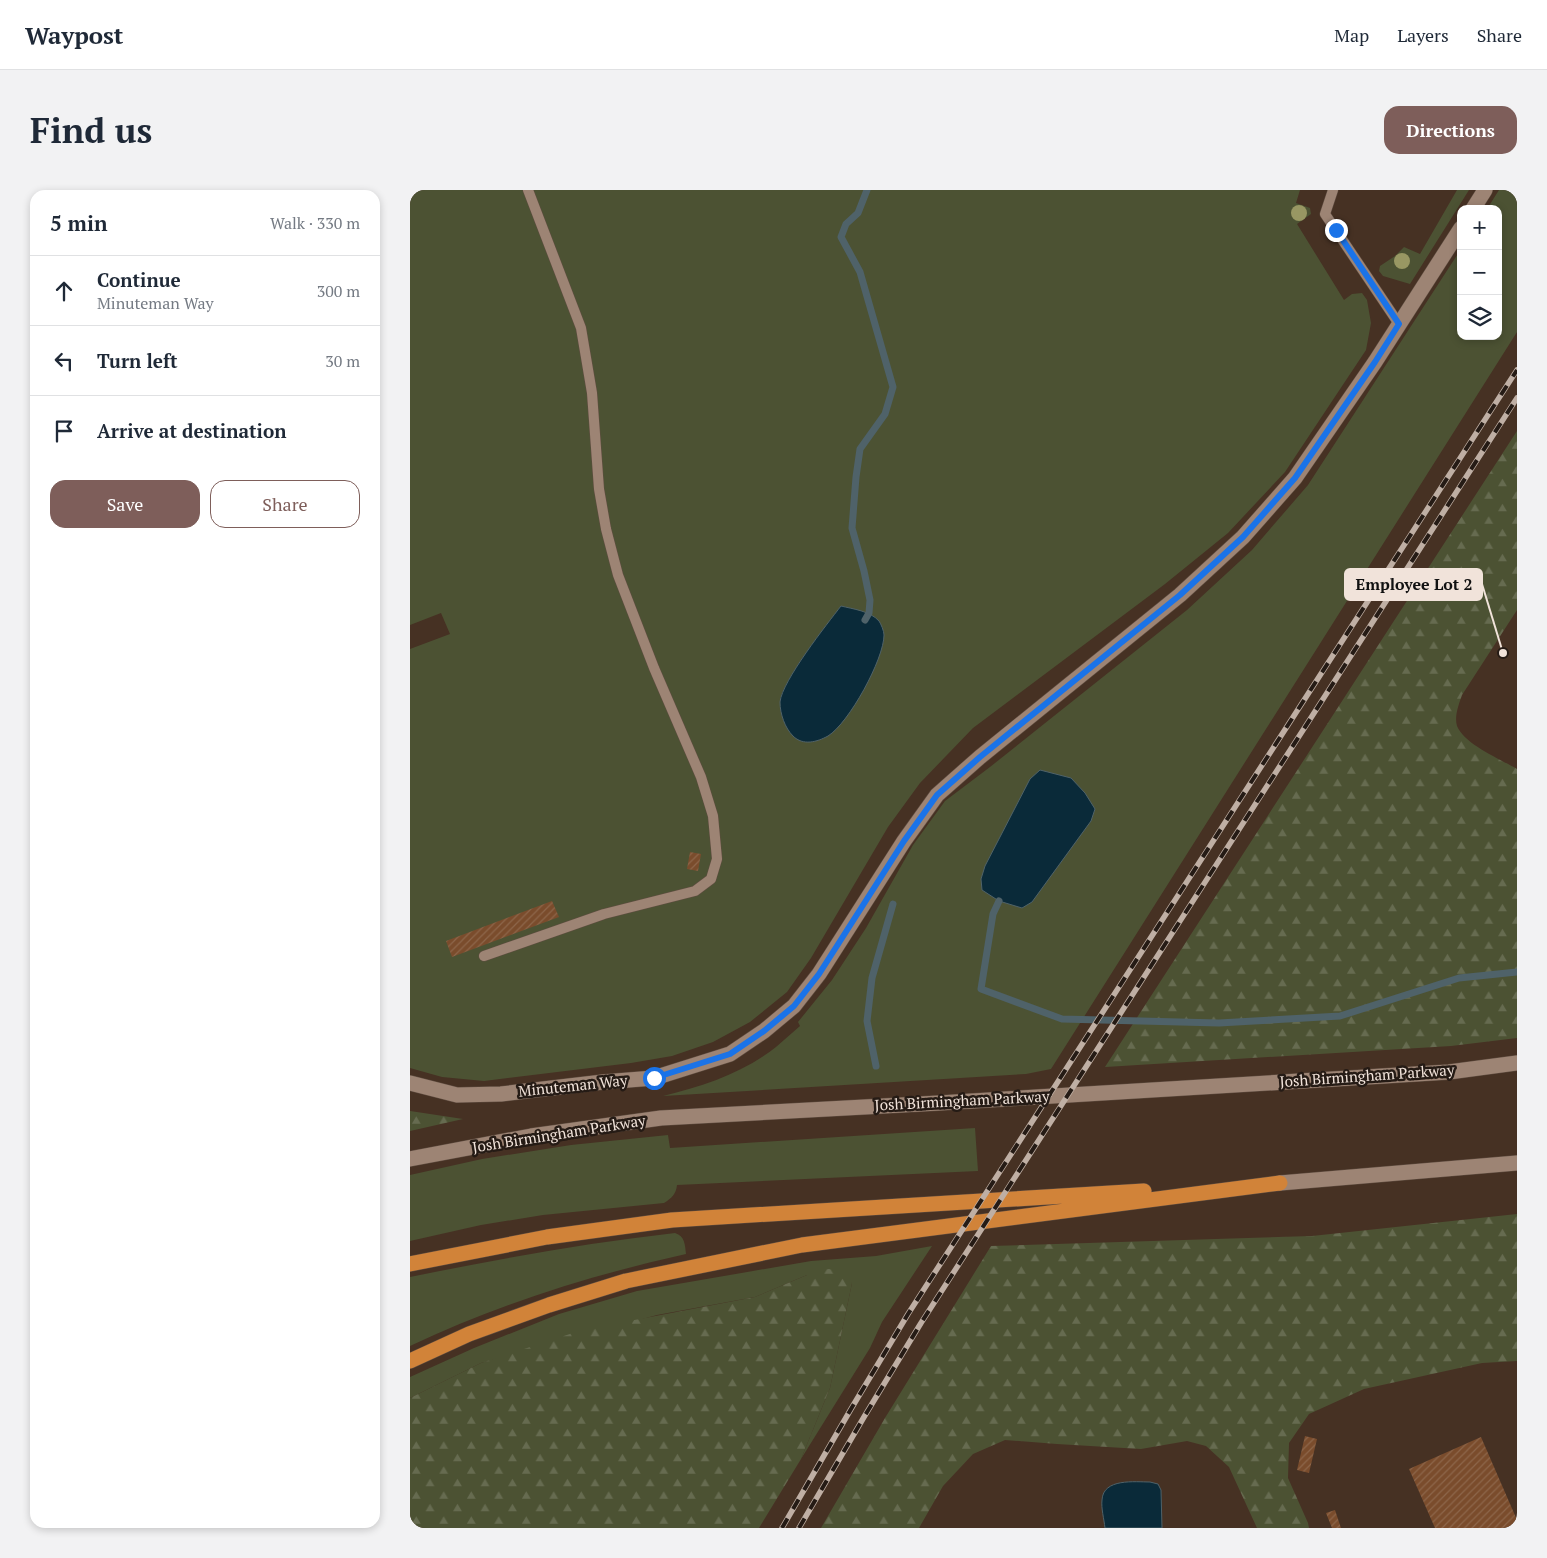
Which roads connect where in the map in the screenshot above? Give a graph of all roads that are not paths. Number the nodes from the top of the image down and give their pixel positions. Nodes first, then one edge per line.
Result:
1 (528, 190) edge
2 (1333, 190) edge
3 (1485, 190) edge
4 (1476, 205) edge
5 (1457, 234) edge
6 (1399, 324) junction
7 (484, 956) dead end
8 (1517, 1063) edge
9 (410, 1084) edge
10 (410, 1159) edge
11 (1517, 1164) edge
12 (1280, 1183) junction
13 (410, 1264) edge
14 (410, 1361) edge

1 - 7 lane
2 - 6 lane
3 - 4 street
5 - 6 street, Minuteman Way
6 - 9 street, Minuteman Way
8 - 10 street, Josh Birmingham Parkway
11 - 12 street
12 - 13 highway
12 - 14 highway

